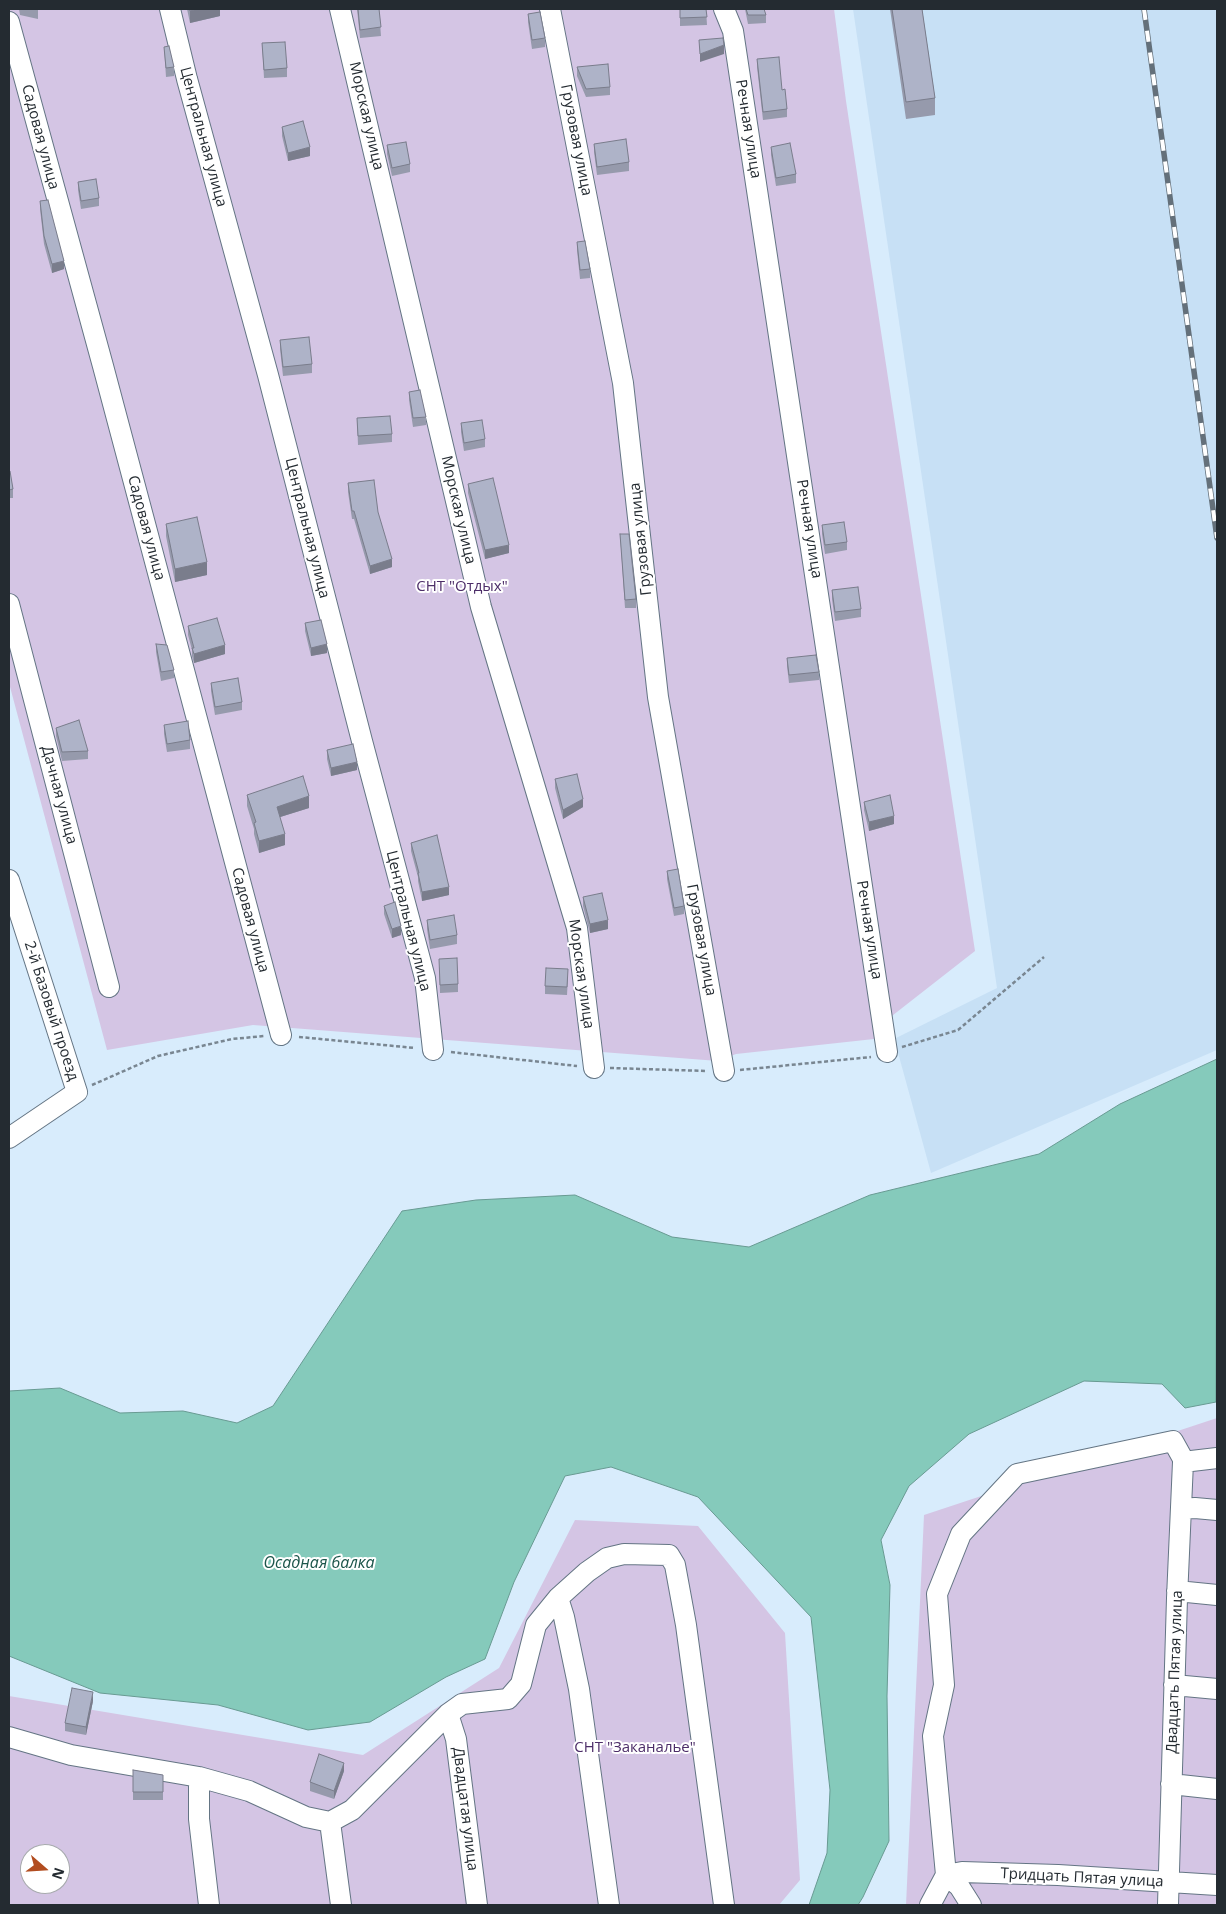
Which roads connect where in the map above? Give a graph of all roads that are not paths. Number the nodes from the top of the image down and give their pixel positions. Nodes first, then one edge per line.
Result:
1 (170, 9) edge
2 (340, 9) edge
3 (550, 9) edge
4 (724, 9) edge
5 (9, 22) edge
6 (9, 604) edge
7 (9, 880) edge
8 (109, 987) dead end
9 (281, 1035) road end
10 (433, 1050) road end
11 (887, 1052) road end
12 (594, 1068) road end
13 (724, 1071) road end
14 (9, 1138) edge
15 (1217, 1458) edge
16 (1183, 1462) junction
17 (1181, 1509) junction
18 (1217, 1510) edge
19 (1177, 1591) junction
20 (1217, 1595) edge
21 (558, 1598) junction
22 (1174, 1685) junction
23 (1217, 1689) edge
24 (448, 1714) junction
25 (9, 1737) edge
26 (199, 1777) junction
27 (1171, 1784) junction
28 (1217, 1789) edge
29 (330, 1822) junction
30 (946, 1875) junction
31 (1168, 1882) junction
32 (1217, 1885) edge
33 (209, 1905) edge
34 (341, 1905) edge
35 (477, 1905) edge
36 (609, 1905) edge
37 (724, 1905) edge
38 (930, 1905) edge
39 (971, 1905) edge
40 (1168, 1905) edge

1 - 10 street, Центральная улица
2 - 12 street, Морская улица
3 - 13 street, Грузовая улица
4 - 11 street, Речная улица
5 - 9 street, Садовая улица
6 - 8 street, Дачная улица
7 - 14 street, 2-й Базовый проезд
15 - 16 street
16 - 17 street, Двадцать Пятая улица
16 - 30 street, Двадцать Пятая улица
17 - 18 street
17 - 19 street, Двадцать Пятая улица
19 - 20 street
19 - 22 street, Двадцать Пятая улица
21 - 24 street
21 - 36 street
21 - 37 street
22 - 23 street
22 - 27 street, Двадцать Пятая улица
24 - 29 street
24 - 35 street, Двадцатая улица
25 - 26 street
26 - 29 street
26 - 33 street
27 - 28 street
27 - 31 street, Двадцать Пятая улица
29 - 34 street
30 - 31 street, Тридцать Пятая улица
30 - 38 street
30 - 39 street
31 - 32 street, Тридцать Пятая улица
31 - 40 street, Двадцать Пятая улица

